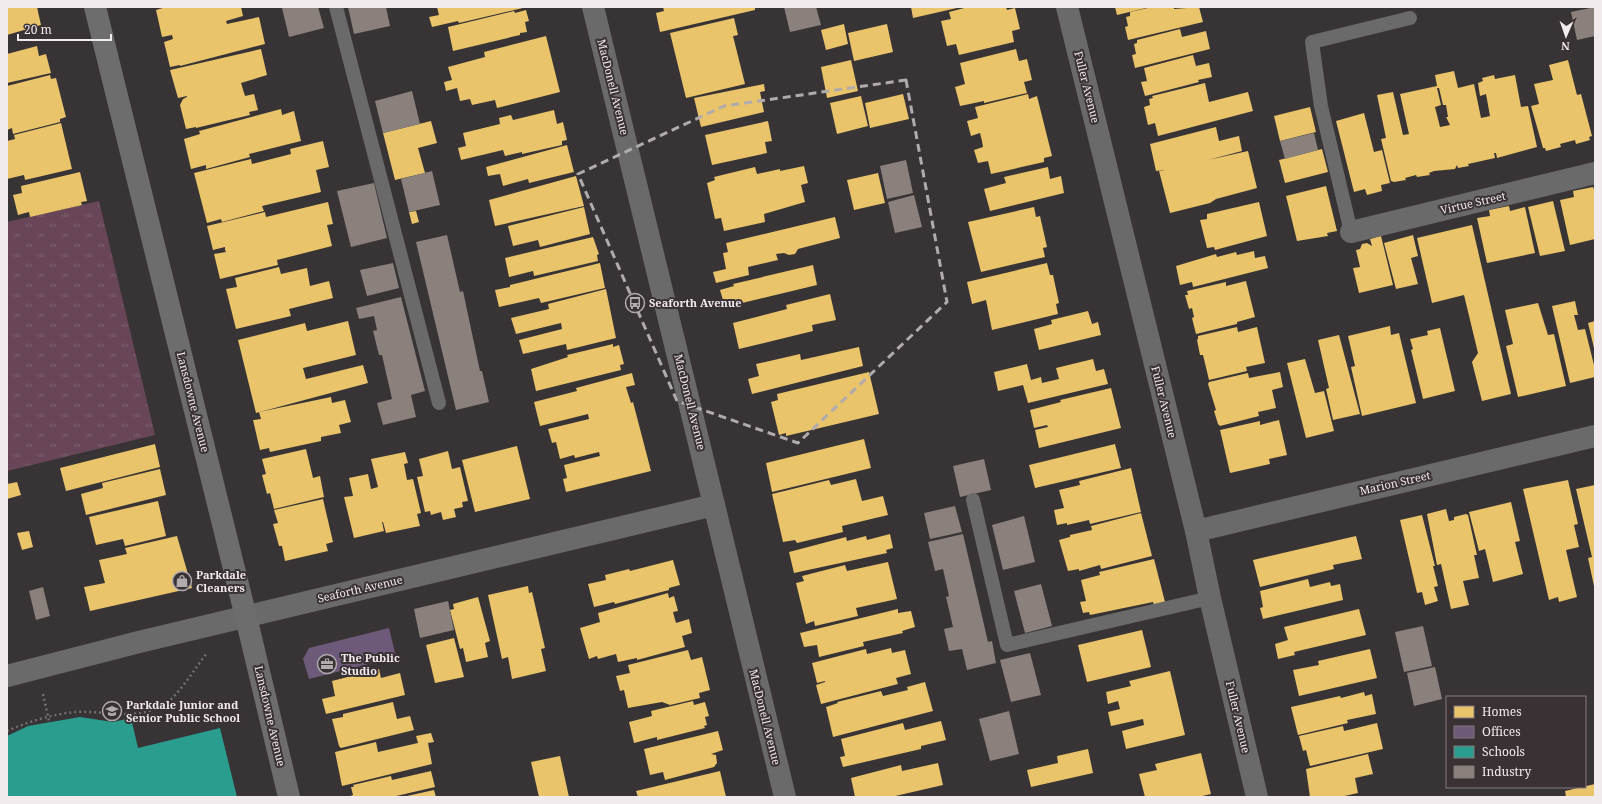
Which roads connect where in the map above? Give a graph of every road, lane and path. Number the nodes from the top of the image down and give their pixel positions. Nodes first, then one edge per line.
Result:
1 (95, 7) edge
2 (336, 7) edge
3 (593, 7) edge
4 (1067, 7) edge
5 (1410, 18) dead end
6 (1595, 174) edge
7 (1351, 232) joint
8 (439, 403) dead end
9 (1595, 436) edge
10 (973, 500) dead end
11 (714, 504) junction
12 (1196, 531) junction
13 (1210, 598) junction
14 (246, 617) junction
15 (209, 651) dead end
16 (7, 676) edge
17 (41, 687) dead end
18 (48, 720) junction
19 (7, 731) edge
20 (289, 797) edge
21 (785, 797) edge
22 (1257, 797) edge

1 - 14 street, Lansdowne Avenue
2 - 8 lane
3 - 11 street, MacDonell Avenue
4 - 12 street, Fuller Avenue
5 - 7 lane
6 - 7 street, Virtue Street
9 - 12 street, Marion Street
10 - 13 lane
11 - 14 street, Seaforth Avenue
11 - 21 street, MacDonell Avenue
12 - 13 street, Fuller Avenue
13 - 22 street, Fuller Avenue
14 - 16 street, Seaforth Avenue
14 - 20 street, Lansdowne Avenue
15 - 18 path
17 - 18 path
18 - 19 path

